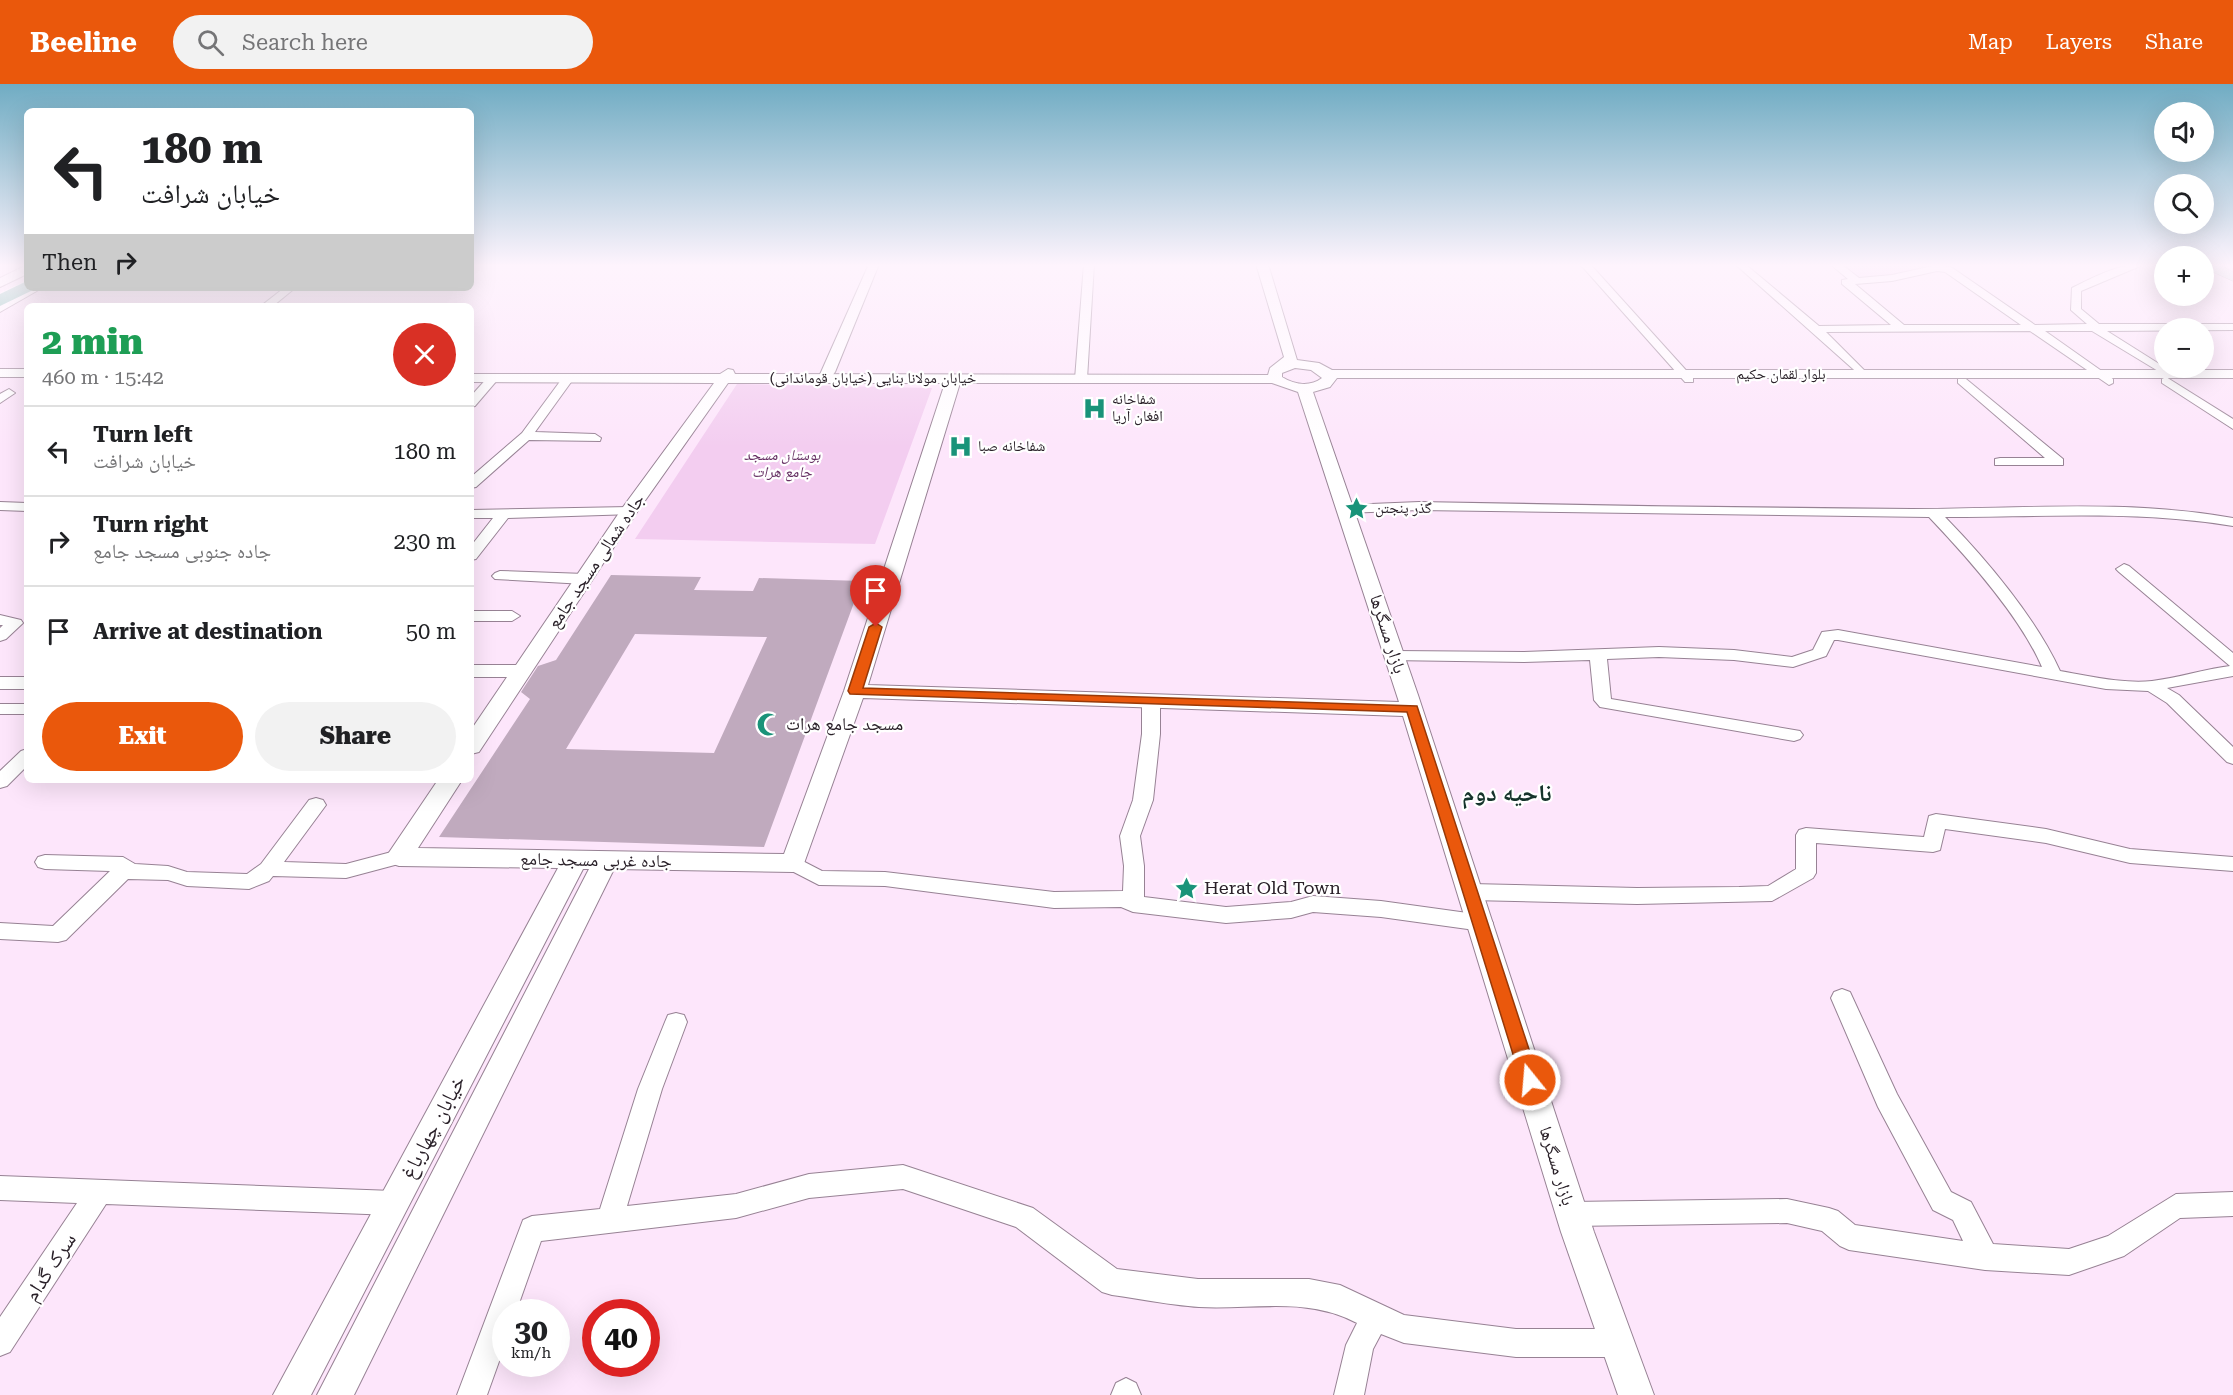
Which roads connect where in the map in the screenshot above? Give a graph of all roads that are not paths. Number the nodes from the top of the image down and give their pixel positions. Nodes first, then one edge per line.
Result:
1 (848, 325) edge
2 (1085, 325) edge
3 (1281, 325) edge
4 (1296, 325) edge
5 (1640, 325) edge
6 (1812, 325) edge
7 (1897, 325) edge
8 (2026, 325) edge
9 (2029, 327) junction
10 (2094, 327) junction
11 (2233, 327) edge
12 (1816, 329) junction
13 (1902, 329) junction
14 (2154, 369) edge
15 (474, 372) edge
16 (0, 373) edge
17 (24, 373) edge
18 (24, 373) edge
19 (1277, 373) junction
20 (1862, 374) junction
21 (2233, 374) edge
22 (726, 375) junction
23 (2214, 375) edge
24 (826, 376) junction
25 (1081, 376) junction
26 (1309, 377) junction
27 (1330, 377) junction
28 (1686, 377) junction
29 (0, 378) edge
30 (474, 378) edge
31 (493, 378) junction
32 (568, 378) junction
33 (954, 378) junction
34 (2104, 378) junction
35 (2154, 378) edge
36 (2167, 378) joint
37 (1962, 381) junction
38 (2233, 382) edge
39 (474, 400) edge
40 (2233, 425) edge
41 (525, 436) junction
42 (596, 438) dead end
43 (2000, 462) dead end
44 (474, 481) edge
45 (0, 506) edge
46 (24, 507) edge
47 (1347, 509) junction
48 (629, 511) junction
49 (1933, 513) junction
50 (474, 514) edge
51 (503, 514) junction
52 (2233, 522) edge
53 (474, 552) edge
54 (2124, 569) dead end
55 (500, 576) dead end
56 (585, 579) junction
57 (474, 616) edge
58 (512, 616) dead end
59 (0, 620) edge
60 (0, 636) edge
61 (1395, 656) junction
62 (1598, 656) junction
63 (2233, 662) edge
64 (0, 670) edge
65 (24, 671) edge
66 (474, 671) edge
67 (2233, 671) edge
68 (2053, 673) junction
69 (517, 678) junction
70 (0, 683) edge
71 (24, 683) edge
72 (474, 684) edge
73 (2152, 686) junction
74 (855, 691) junction
75 (1152, 700) junction
76 (1412, 708) junction
77 (0, 709) edge
78 (24, 709) edge
79 (1794, 735) dead end
80 (474, 741) edge
81 (24, 758) edge
82 (2233, 758) edge
83 (0, 782) edge
84 (448, 783) edge
85 (316, 805) dead end
86 (399, 857) junction
87 (575, 860) junction
88 (606, 860) junction
89 (45, 862) dead end
90 (793, 863) junction
91 (2233, 864) edge
92 (268, 869) junction
93 (123, 872) junction
94 (1471, 892) junction
95 (1133, 904) junction
96 (1482, 923) junction
97 (0, 932) edge
98 (1842, 998) dead end
99 (676, 1022) dead end
100 (0, 1188) edge
101 (99, 1192) junction
102 (393, 1203) junction
103 (2233, 1204) edge
104 (1571, 1214) junction
105 (610, 1219) junction
106 (1985, 1257) junction
107 (1375, 1318) junction
108 (0, 1342) edge
109 (1620, 1343) junction
110 (291, 1395) edge
111 (335, 1395) edge
112 (472, 1395) edge
113 (1349, 1395) edge
114 (1636, 1395) edge

1 - 24 street
2 - 25 street
3 - 19 street
4 - 26 street, بازار مسگرها
5 - 28 street
6 - 12 street
7 - 13 street
8 - 9 street
9 - 10 street
9 - 13 street
9 - 34 street
10 - 11 street
10 - 14 street
12 - 13 street
12 - 20 street
15 - 22 street, خیابان مولانا بنایی (خیابان قوماندانی)
16 - 17 street
18 - 29 street
19 - 25 street, خیابان مولانا بنایی (خیابان قوماندانی)
19 - 26 street, خیابان مولانا بنایی (خیابان قوماندانی)
19 - 26 street
20 - 28 street, بلوار لقمان حکیم
20 - 34 street, بلوار لقمان حکیم
21 - 23 street, بلوار لقمان حکیم
22 - 24 street, خیابان مولانا بنایی (خیابان قوماندانی)
22 - 32 street, خیابان مولانا بنایی (خیابان قوماندانی)
22 - 48 street, جاده شمالی مسجد جامع
24 - 25 street, خیابان مولانا بنایی (خیابان قوماندانی)
24 - 33 street, خیابان مولانا بنایی (خیابان قوماندانی)
25 - 33 street, خیابان مولانا بنایی (خیابان قوماندانی)
26 - 27 street
26 - 27 street
26 - 47 street, بازار مسگرها
27 - 28 street, بلوار لقمان حکیم
28 - 37 street, بلوار لقمان حکیم
30 - 31 street, خیابان مولانا بنایی (خیابان قوماندانی)
31 - 32 street, خیابان مولانا بنایی (خیابان قوماندانی)
31 - 39 street
32 - 41 street
33 - 74 street
34 - 35 street, بلوار لقمان حکیم
34 - 37 street, بلوار لقمان حکیم
36 - 38 street, بلوار لقمان حکیم
36 - 40 street
37 - 43 street
41 - 42 street
41 - 44 street
45 - 46 street
47 - 49 street
47 - 61 street, بازار مسگرها
48 - 51 street
48 - 56 street, جاده شمالی مسجد جامع
49 - 52 street
49 - 68 street
50 - 51 street
51 - 53 street
54 - 63 street
55 - 56 street
56 - 69 street, جاده شمالی مسجد جامع
57 - 58 street
59 - 60 street
61 - 62 street
61 - 76 street, بازار مسگرها
62 - 68 street
62 - 79 street
64 - 65 street
66 - 69 street
67 - 73 street
68 - 73 street
69 - 72 street
69 - 80 street, جاده شمالی مسجد جامع
70 - 71 street
73 - 82 street
74 - 75 street
74 - 90 street
75 - 76 street
75 - 95 street
76 - 94 street, بازار مسگرها
77 - 78 street
81 - 83 street
84 - 86 street
85 - 92 street
86 - 87 street, جاده غربی مسجد جامع
86 - 92 street
87 - 88 street, جاده غربی مسجد جامع
87 - 102 street, خیابان چهارباغ
88 - 90 street, جاده غربی مسجد جامع
88 - 111 street, خیابان چهارباغ
89 - 93 street
90 - 95 street
91 - 94 street
92 - 93 street
93 - 97 street
94 - 96 street, بازار مسگرها
95 - 96 street
96 - 104 street, بازار مسگرها
98 - 106 street
99 - 105 street
100 - 101 street
101 - 102 street
101 - 108 street, سرک گدام
102 - 110 street, خیابان چهارباغ
103 - 106 street
104 - 106 street
104 - 109 street, بازار مسگرها
105 - 107 street
105 - 112 street
107 - 109 street
107 - 113 street
109 - 114 street, بازار مسگرها

